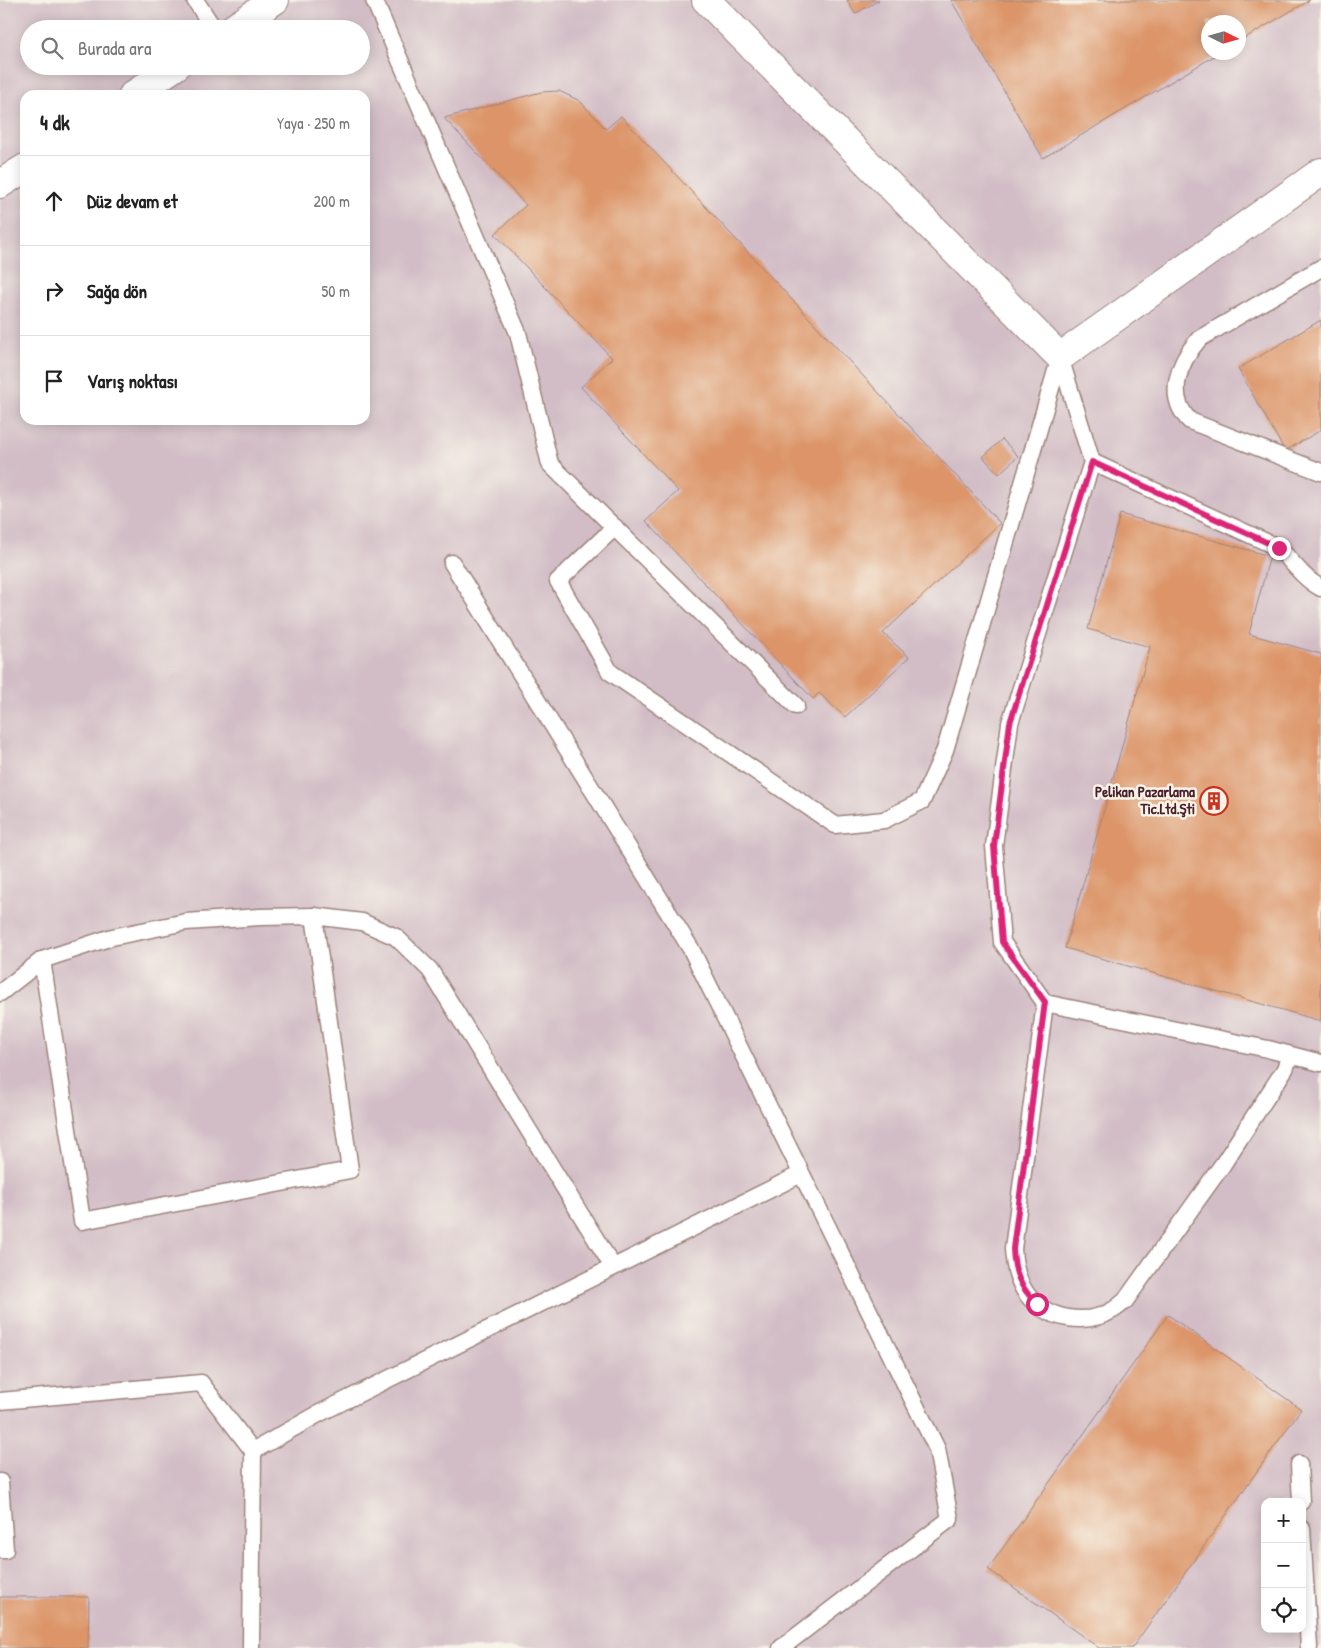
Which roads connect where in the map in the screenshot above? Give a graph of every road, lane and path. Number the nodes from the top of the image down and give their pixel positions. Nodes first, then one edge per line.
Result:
1 (195, 0) edge
2 (275, 0) edge
3 (374, 0) edge
4 (706, 0) edge
5 (208, 20) edge
6 (245, 20) edge
7 (163, 75) edge
8 (140, 90) edge
9 (20, 171) edge
10 (1321, 172) edge
11 (0, 184) edge
12 (1321, 268) edge
13 (1060, 357) junction
14 (1092, 462) junction
15 (1320, 470) edge
16 (615, 527) junction
17 (452, 564) dead end
18 (1321, 588) edge
19 (796, 706) dead end
20 (314, 916) junction
21 (42, 960) junction
22 (0, 993) edge
23 (1045, 1002) junction
24 (1290, 1055) junction
25 (1321, 1063) edge
26 (801, 1174) junction
27 (613, 1267) junction
28 (0, 1400) edge
29 (253, 1450) junction
30 (1298, 1464) dead end
31 (0, 1482) edge
32 (1301, 1498) edge
33 (1303, 1543) edge
34 (0, 1550) edge
35 (251, 1648) edge
36 (780, 1648) edge
37 (1309, 1648) edge

1 - 5 lane
2 - 6 street
3 - 16 lane
4 - 13 street
7 - 8 street
9 - 11 street
10 - 13 street
12 - 15 lane
13 - 14 lane
13 - 16 lane
14 - 18 lane
14 - 23 lane
16 - 19 lane
17 - 26 lane
20 - 21 lane
20 - 21 lane
20 - 27 lane
21 - 22 lane
23 - 24 lane
23 - 24 lane
24 - 25 lane
26 - 27 lane
26 - 36 lane
27 - 29 lane
28 - 29 lane
29 - 35 lane
30 - 32 lane
31 - 34 lane
33 - 37 lane

